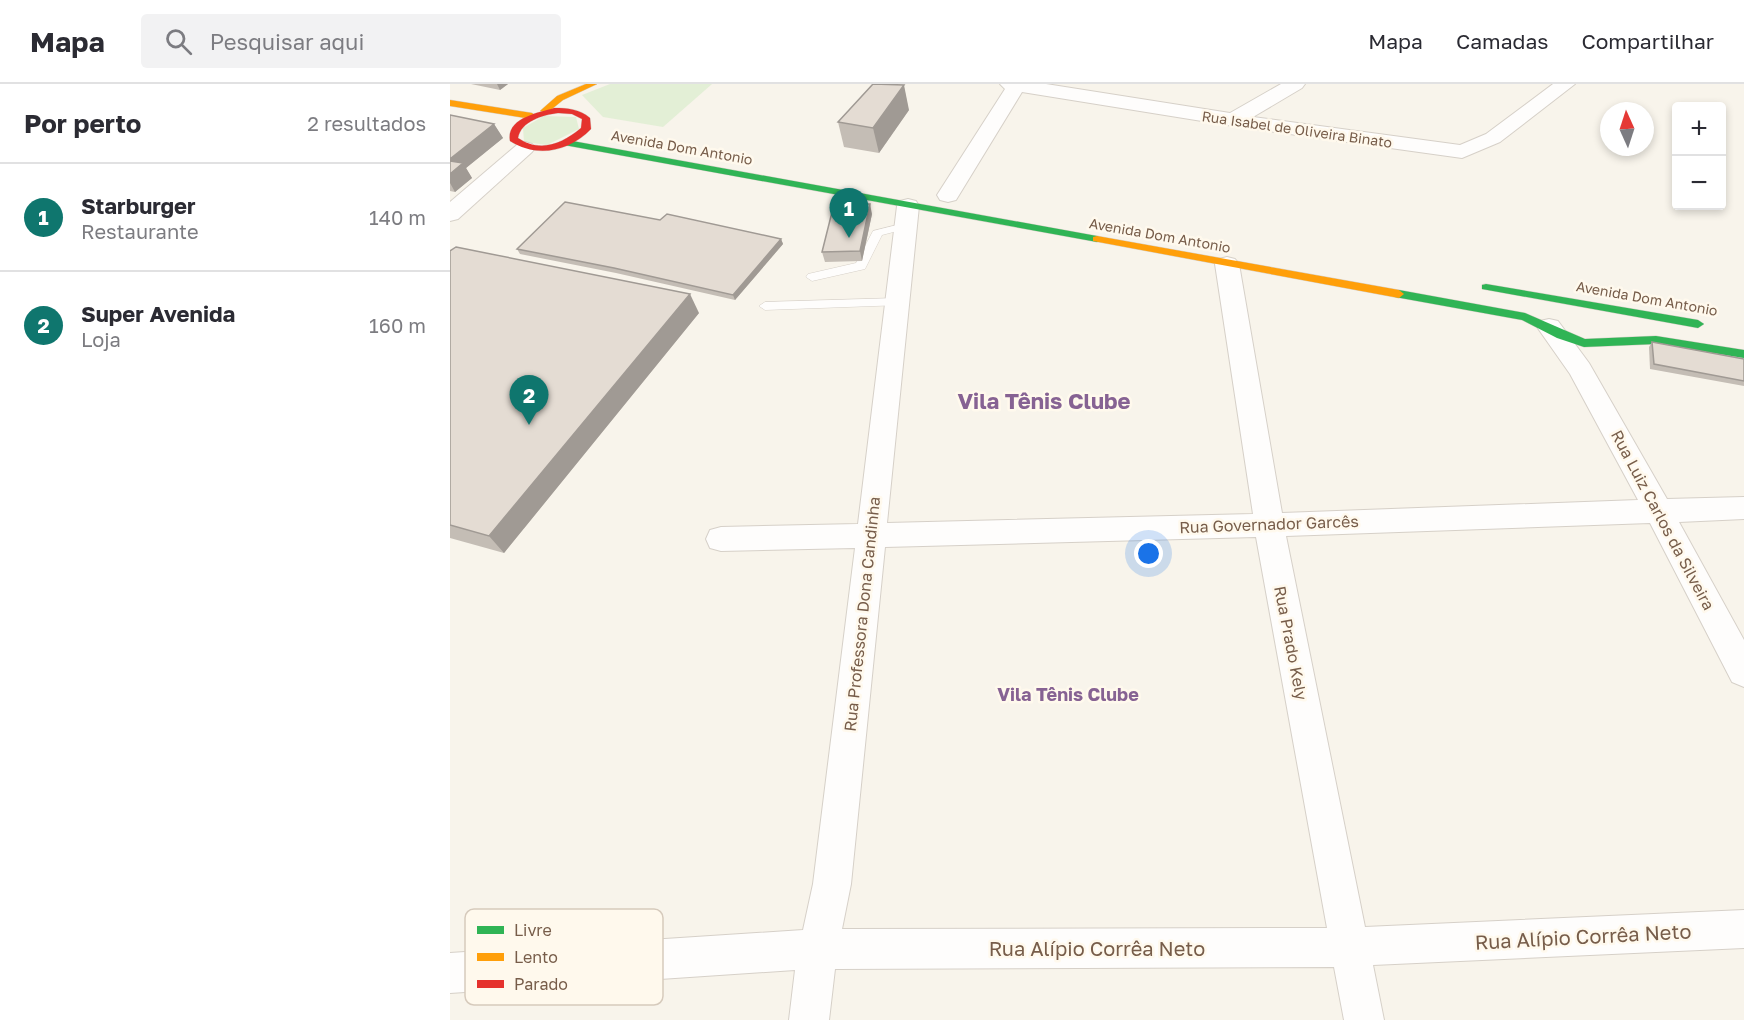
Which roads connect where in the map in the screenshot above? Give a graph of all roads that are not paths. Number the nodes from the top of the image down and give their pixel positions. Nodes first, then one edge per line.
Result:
1 (593, 84) edge
2 (1295, 84) edge
3 (1565, 84) edge
4 (1013, 85) edge
5 (1067, 89) edge
6 (577, 91) junction
7 (450, 103) edge
8 (574, 111) junction
9 (538, 115) junction
10 (1233, 120) junction
11 (514, 137) junction
12 (567, 143) junction
13 (948, 195) dead end
14 (450, 214) edge
15 (907, 216) junction
16 (1227, 264) junction
17 (812, 277) dead end
18 (1471, 285) dead end
19 (1552, 298) junction
20 (898, 302) junction
21 (765, 306) dead end
22 (1608, 324) junction
23 (1709, 326) dead end
24 (1549, 327) junction
25 (1744, 354) edge
26 (1580, 369) junction
27 (1744, 508) edge
28 (1658, 510) junction
29 (1269, 525) junction
30 (871, 534) junction
31 (721, 539) dead end
32 (1744, 672) edge
33 (1744, 929) edge
34 (1349, 947) junction
35 (818, 949) junction
36 (663, 959) edge
37 (465, 972) edge
38 (450, 973) edge
39 (809, 1020) edge
40 (1364, 1020) edge

1 - 6 main road
2 - 10 street
3 - 10 street, Rua Isabel de Oliveira Binato
4 - 5 street, Rua Isabel de Oliveira Binato
4 - 13 street
5 - 10 street, Rua Isabel de Oliveira Binato
6 - 8 main road
6 - 9 main road
7 - 9 main road
8 - 9 main road
8 - 12 main road
9 - 11 main road
11 - 12 main road
11 - 14 street
12 - 15 main road, Avenida Dom Antonio
15 - 16 main road, Avenida Dom Antonio
15 - 17 lane
15 - 20 street, Rua Professora Dona Candinha
16 - 24 main road, Avenida Dom Antonio
16 - 29 street, Rua Prado Kely
18 - 19 main road, Avenida Dom Antonio
19 - 22 main road, Avenida Dom Antonio
19 - 24 main road
20 - 21 lane
20 - 30 street, Rua Professora Dona Candinha
22 - 23 main road, Avenida Dom Antonio
22 - 24 main road, Avenida Dom Antonio
22 - 25 main road, Avenida Dom Antonio
22 - 26 street
24 - 26 street, Rua Luiz Carlos da Silveira
26 - 28 street, Rua Luiz Carlos da Silveira
27 - 28 street, Rua Governador Garcês
28 - 29 street, Rua Governador Garcês
28 - 32 street, Rua Luiz Carlos da Silveira
29 - 30 street, Rua Governador Garcês
29 - 34 street, Rua Prado Kely
30 - 31 street, Rua Governador Garcês
30 - 35 street, Rua Professora Dona Candinha
33 - 34 street, Rua Alípio Corrêa Neto
34 - 35 street, Rua Alípio Corrêa Neto
34 - 40 street, Rua Prado Kely
35 - 36 street, Rua Alípio Corrêa Neto
35 - 39 street, Rua Professora Dona Candinha
37 - 38 street, Rua Alípio Corrêa Neto

